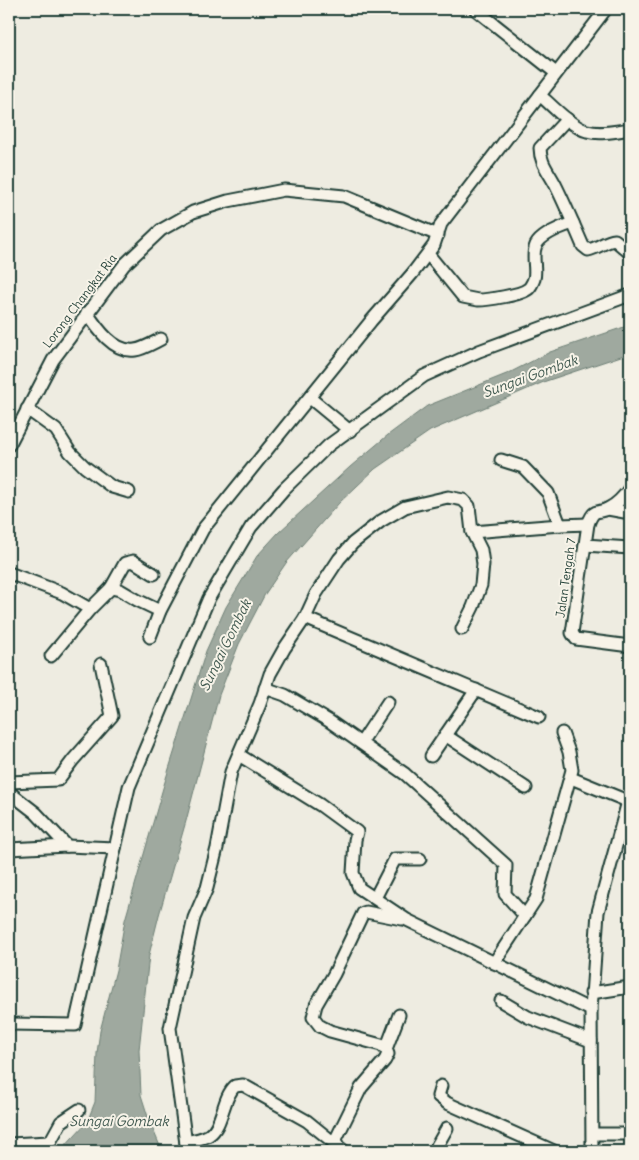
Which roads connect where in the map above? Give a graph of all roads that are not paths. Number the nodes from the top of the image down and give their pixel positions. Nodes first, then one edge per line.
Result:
1 (475, 9) edge
2 (606, 9) edge
3 (556, 73) junction
4 (540, 95) junction
5 (567, 120) junction
6 (630, 129) edge
7 (572, 223) junction
8 (438, 235) junction
9 (630, 253) edge
10 (428, 254) junction
11 (630, 295) edge
12 (87, 313) junction
13 (161, 339) dead end
14 (310, 398) junction
15 (27, 409) junction
16 (350, 431) junction
17 (9, 445) edge
18 (501, 460) dead end
19 (630, 488) edge
20 (129, 492) dead end
21 (608, 509) junction
22 (630, 513) edge
23 (588, 524) junction
24 (560, 525) junction
25 (472, 532) junction
26 (585, 545) junction
27 (630, 548) edge
28 (9, 573) edge
29 (154, 574) dead end
30 (111, 588) junction
31 (90, 609) junction
32 (160, 611) junction
33 (305, 618) junction
34 (462, 628) dead end
35 (150, 637) dead end
36 (630, 646) edge
37 (51, 656) dead end
38 (101, 664) dead end
39 (265, 688) junction
40 (476, 690) junction
41 (388, 702) dead end
42 (539, 717) dead end
43 (562, 733) dead end
44 (445, 735) junction
45 (362, 743) junction
46 (238, 755) junction
47 (431, 756) dead end
48 (571, 778) junction
49 (9, 782) edge
50 (526, 788) dead end
51 (9, 792) edge
52 (67, 846) junction
53 (115, 848) junction
54 (9, 849) edge
55 (420, 859) dead end
56 (375, 898) junction
57 (525, 916) junction
58 (407, 920) junction
59 (494, 963) junction
60 (630, 987) edge
61 (591, 993) junction
62 (501, 1001) dead end
63 (591, 1010) junction
64 (399, 1015) dead end
65 (9, 1024) edge
66 (591, 1041) junction
67 (386, 1049) junction
68 (441, 1086) dead end
69 (79, 1110) dead end
70 (447, 1128) dead end
71 (593, 1134) junction
72 (630, 1134) edge
73 (334, 1143) junction
74 (9, 1144) edge
75 (186, 1147) edge
76 (344, 1151) edge
77 (434, 1151) edge
78 (554, 1151) edge
79 (592, 1151) edge

1 - 3 street
2 - 3 street
3 - 4 street
4 - 5 street
4 - 8 street
5 - 6 street
5 - 7 street
7 - 9 street
7 - 10 street
8 - 10 street
8 - 12 street, Lorong Changkat Ria
10 - 14 street
11 - 16 street
12 - 13 street
12 - 15 street, Lorong Changkat Ria
14 - 16 street
14 - 32 street
15 - 17 street, Lorong Changkat Ria
15 - 20 street
16 - 53 street
18 - 24 street
19 - 21 street, Jalan Tengah 7
21 - 22 street
21 - 23 street, Jalan Tengah 7
23 - 24 street
23 - 26 street, Jalan Tengah 7
24 - 25 street
25 - 33 street
25 - 34 street
26 - 27 street
26 - 36 street, Jalan Tengah 7
28 - 31 street
29 - 30 street
30 - 31 street
30 - 32 street
31 - 37 street
32 - 35 street
33 - 39 street
33 - 40 street
38 - 49 street
39 - 45 street
39 - 46 street
40 - 42 street
40 - 44 street
41 - 45 street
43 - 48 street
44 - 47 street
44 - 50 street
45 - 57 street
46 - 56 street
46 - 75 street
48 - 57 street
48 - 61 street
51 - 52 street
52 - 53 street
52 - 54 street
53 - 65 street
55 - 56 street
56 - 58 street
57 - 59 street
58 - 59 street
58 - 67 street
59 - 63 street
60 - 61 street
61 - 63 street
62 - 66 street
63 - 66 street
64 - 67 street
66 - 71 street
67 - 73 street
68 - 78 street
69 - 74 street
70 - 77 street
71 - 72 street
71 - 79 street
73 - 75 street
73 - 76 street

